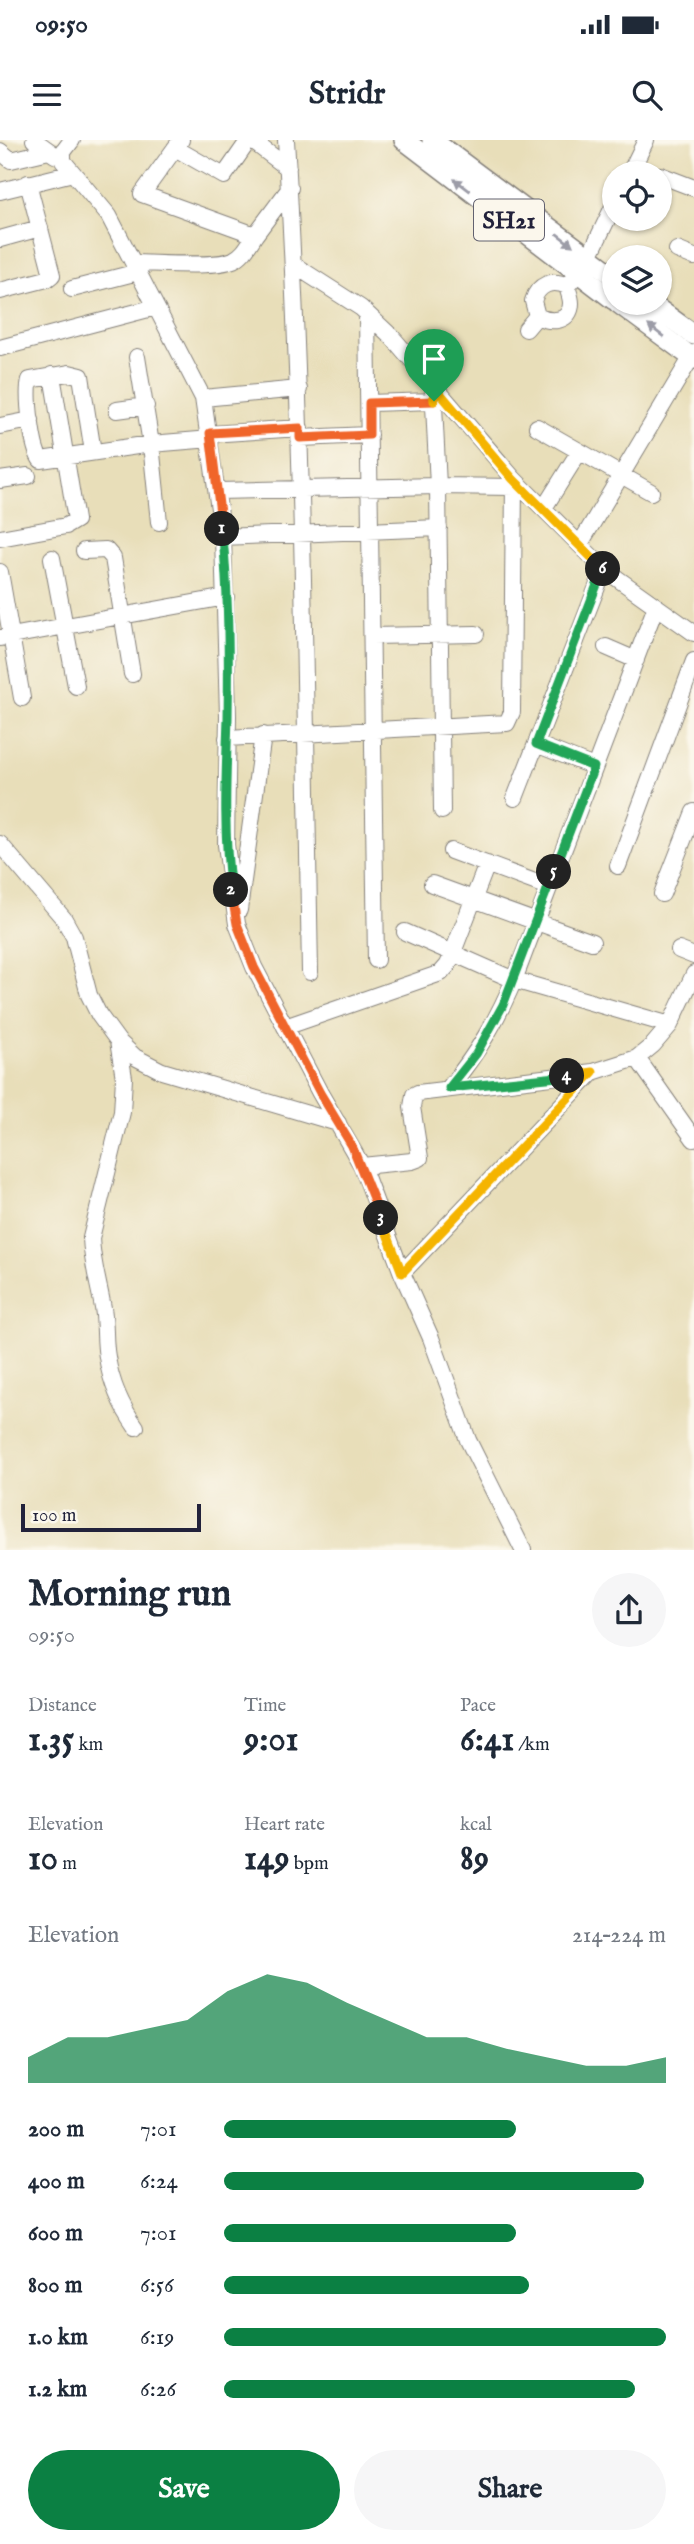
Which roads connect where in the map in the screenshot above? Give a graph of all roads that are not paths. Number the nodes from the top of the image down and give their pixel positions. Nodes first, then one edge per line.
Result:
1 (34, 140) edge
2 (72, 140) edge
3 (250, 140) edge
4 (286, 140) edge
5 (404, 140) edge
6 (432, 140) edge
7 (646, 140) edge
8 (178, 144) edge
9 (0, 151) edge
10 (62, 161) junction
11 (636, 161) edge
12 (288, 168) junction
13 (672, 179) edge
14 (27, 183) junction
15 (290, 188) junction
16 (694, 188) edge
17 (0, 191) edge
18 (602, 227) edge
19 (40, 228) junction
20 (255, 235) junction
21 (0, 239) edge
22 (677, 250) dead end
23 (694, 257) edge
24 (294, 265) junction
25 (135, 267) junction
26 (578, 272) junction
27 (602, 275) edge
28 (72, 289) dead end
29 (0, 291) edge
30 (602, 291) edge
31 (156, 307) junction
32 (367, 314) junction
33 (634, 315) edge
34 (666, 315) edge
35 (694, 335) edge
36 (0, 348) edge
37 (137, 357) dead end
38 (693, 357) edge
39 (52, 375) junction
40 (299, 390) junction
41 (434, 393) junction
42 (203, 398) junction
43 (369, 403) junction
44 (146, 406) junction
45 (117, 410) dead end
46 (31, 420) junction
47 (0, 426) edge
48 (537, 427) dead end
49 (300, 433) junction
50 (369, 435) junction
51 (210, 436) junction
52 (151, 444) junction
53 (93, 452) junction
54 (579, 452) junction
55 (65, 457) junction
56 (29, 476) dead end
57 (621, 476) junction
58 (0, 480) edge
59 (514, 483) junction
60 (438, 486) junction
61 (371, 488) junction
62 (302, 490) junction
63 (218, 491) junction
64 (651, 492) dead end
65 (544, 508) junction
66 (159, 522) dead end
67 (439, 528) junction
68 (371, 530) junction
69 (303, 533) junction
70 (223, 537) junction
71 (0, 538) edge
72 (580, 544) junction
73 (84, 551) dead end
74 (52, 558) dead end
75 (604, 569) junction
76 (0, 572) edge
77 (226, 597) junction
78 (656, 606) junction
79 (122, 616) junction
80 (65, 626) junction
81 (694, 633) edge
82 (476, 634) dead end
83 (440, 635) junction
84 (372, 636) junction
85 (6, 637) edge
86 (606, 647) dead end
87 (636, 660) junction
88 (694, 661) edge
89 (132, 674) dead end
90 (76, 686) dead end
91 (22, 698) dead end
92 (442, 728) junction
93 (373, 731) junction
94 (306, 733) junction
95 (263, 735) junction
96 (227, 738) junction
97 (536, 744) junction
98 (594, 767) junction
99 (515, 798) dead end
100 (442, 811) dead end
101 (694, 812) edge
102 (0, 844) edge
103 (451, 851) dead end
104 (487, 864) junction
105 (618, 866) dead end
106 (432, 884) dead end
107 (548, 887) junction
108 (662, 894) dead end
109 (473, 899) junction
110 (535, 923) junction
111 (237, 924) junction
112 (405, 932) dead end
113 (592, 942) dead end
114 (453, 953) junction
115 (376, 960) dead end
116 (310, 972) dead end
117 (694, 974) edge
118 (514, 979) junction
119 (670, 1025) junction
120 (285, 1027) junction
121 (118, 1041) junction
122 (637, 1058) junction
123 (593, 1072) junction
124 (449, 1088) junction
125 (338, 1123) junction
126 (694, 1139) edge
127 (362, 1166) junction
128 (402, 1273) junction
129 (136, 1427) dead end
130 (523, 1550) edge

1 - 10 street
2 - 10 street
3 - 8 street
3 - 12 street
4 - 12 street
26 -> 5 main road, SH21
6 -> 26 main road, SH21
7 - 11 street
8 - 20 street
9 - 10 street
10 - 14 street
10 - 25 street
12 - 15 street
13 - 16 street
14 - 17 street
14 - 19 street
15 - 20 street
15 - 24 street
18 - 26 street
19 - 21 street
19 - 29 street
20 - 25 street
22 - 23 street
24 - 32 street
24 - 40 street
25 - 28 street
25 - 31 street
26 - 26 street
26 - 27 main road, SH21
26 - 30 main road, SH21
31 - 36 street
31 - 42 street
32 - 41 street
32 - 43 street
38 -> 33 main road, SH21
34 - 35 main road
37 - 44 street
38 - 57 street
39 - 46 street
39 - 53 street
39 - 55 street
40 - 42 street
40 - 49 street
41 - 43 street
41 - 59 street
41 - 60 street
42 - 51 street
43 - 50 street
44 - 45 street
44 - 52 street
46 - 47 street
46 - 55 street
48 - 54 street
49 - 50 street
49 - 51 street
49 - 62 street
50 - 61 street
51 - 52 street
51 - 63 street
52 - 53 street
52 - 66 street
53 - 55 street
54 - 57 street
54 - 65 street
55 - 71 street
56 - 58 street
57 - 64 street
57 - 72 street
59 - 60 street
59 - 65 street
59 - 92 street
60 - 61 street
60 - 67 street
61 - 62 street
61 - 68 street
62 - 63 street
62 - 69 street
63 - 70 street
65 - 72 street
67 - 68 street
67 - 83 street
68 - 69 street
68 - 84 street
69 - 70 street
69 - 94 street
70 - 77 street
72 - 75 street
73 - 79 street
74 - 80 street
75 - 78 street
75 - 97 street
76 - 85 street
77 - 79 street
77 - 96 street
78 - 81 street
78 - 87 street
79 - 80 street
79 - 89 street
80 - 85 street
80 - 90 street
82 - 83 street
83 - 84 street
83 - 92 street
84 - 93 street
85 - 91 street
86 - 87 street
87 - 98 street
88 - 105 street
92 - 93 street
92 - 100 street
93 - 94 street
93 - 115 street
94 - 95 street
94 - 116 street
95 - 96 street
95 - 111 street
96 - 111 street
97 - 98 street
97 - 99 street
98 - 107 street
101 - 108 street
102 - 121 street
103 - 104 street
104 - 107 street
104 - 109 street
106 - 109 street
107 - 110 street
109 - 110 street
109 - 114 street
110 - 113 street
110 - 118 street
111 - 120 street
112 - 114 street
114 - 118 street
114 - 120 street
117 - 119 street
118 - 119 street
118 - 124 street
119 - 122 street
120 - 125 street
121 - 125 street
121 - 129 street
122 - 123 street
122 - 126 street
123 - 124 street
123 - 128 street
124 - 127 street
125 - 127 street
127 - 128 street
128 - 130 street

